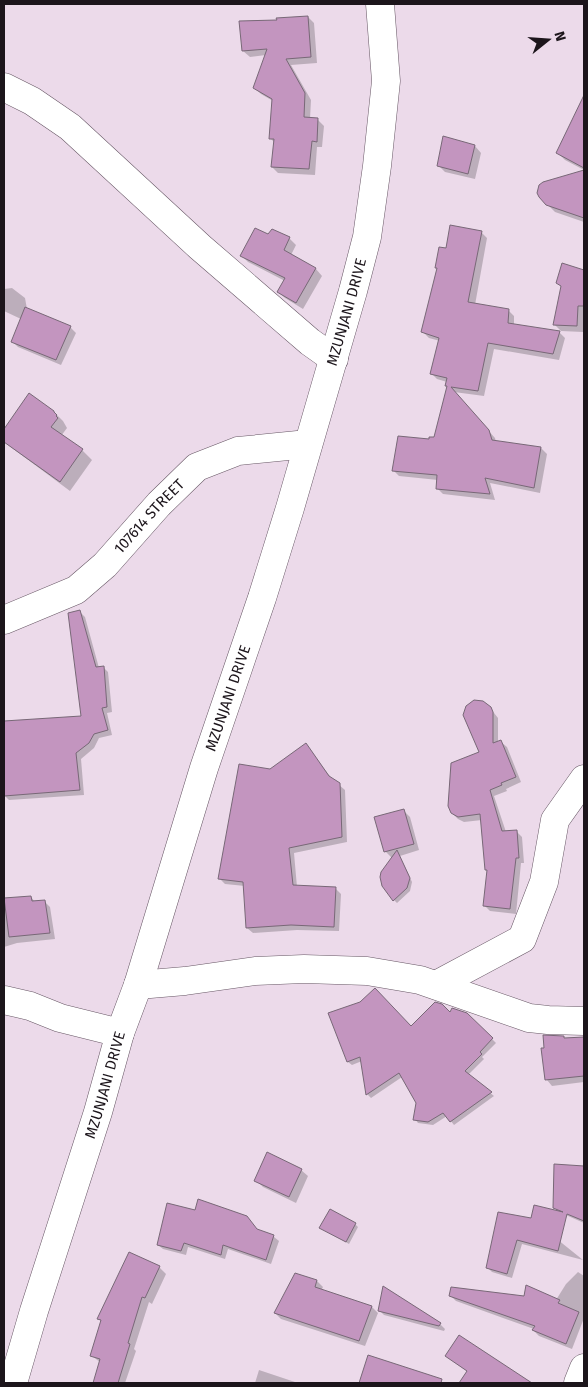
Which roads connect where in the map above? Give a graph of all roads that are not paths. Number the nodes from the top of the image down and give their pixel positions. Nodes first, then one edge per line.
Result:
1 (380, 4) edge
2 (4, 86) edge
3 (334, 359) junction
4 (308, 444) junction
5 (4, 620) edge
6 (584, 779) edge
7 (138, 985) junction
8 (436, 985) junction
9 (4, 1000) edge
10 (584, 1020) edge
11 (120, 1033) junction
12 (584, 1368) edge
13 (13, 1383) edge
14 (578, 1383) edge

1 - 3 street, MZUNJANI DRIVE
2 - 3 street
3 - 4 street, MZUNJANI DRIVE
4 - 5 street, 107614 STREET
4 - 7 street, MZUNJANI DRIVE
6 - 8 street
7 - 8 street
7 - 11 street, MZUNJANI DRIVE
8 - 10 street
9 - 11 street
11 - 13 street, MZUNJANI DRIVE
12 - 14 street

